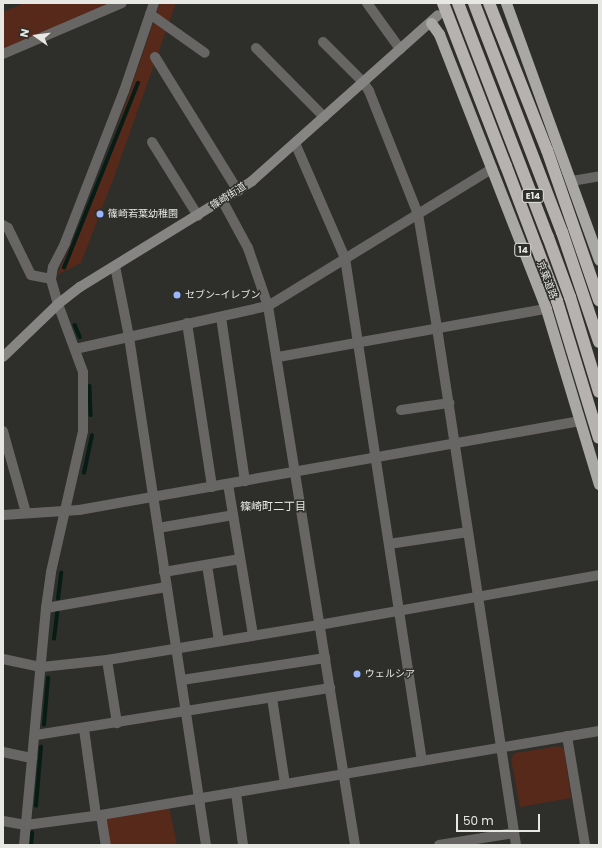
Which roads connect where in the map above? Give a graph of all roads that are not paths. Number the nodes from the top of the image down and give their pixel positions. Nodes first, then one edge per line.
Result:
1 (122, 3) edge
2 (154, 3) edge
3 (367, 3) edge
4 (443, 3) edge
5 (458, 3) edge
6 (474, 3) edge
7 (489, 3) edge
8 (506, 3) edge
9 (150, 14) junction
10 (435, 19) joint
11 (323, 42) dead end
12 (256, 48) dead end
13 (400, 49) junction
14 (204, 52) dead end
15 (3, 54) edge
16 (155, 57) dead end
17 (363, 82) junction
18 (324, 117) junction
19 (152, 142) dead end
20 (295, 143) junction
21 (492, 169) junction
22 (599, 176) edge
23 (572, 181) junction
24 (238, 191) junction
25 (222, 200) junction
26 (418, 214) junction
27 (198, 216) junction
28 (3, 225) edge
29 (345, 258) junction
30 (599, 260) edge
31 (115, 266) junction
32 (51, 279) junction
33 (599, 300) edge
34 (58, 304) junction
35 (268, 306) junction
36 (546, 309) junction
37 (221, 317) junction
38 (187, 324) junction
39 (438, 328) junction
40 (129, 337) junction
41 (358, 342) junction
42 (599, 342) edge
43 (75, 349) junction
44 (3, 357) edge
45 (278, 357) junction
46 (599, 392) edge
47 (449, 403) junction
48 (401, 410) dead end
49 (580, 421) junction
50 (3, 432) edge
51 (599, 438) edge
52 (455, 444) junction
53 (375, 458) junction
54 (297, 472) junction
55 (245, 481) junction
56 (228, 484) junction
57 (599, 484) edge
58 (212, 487) junction
59 (153, 497) junction
60 (65, 511) junction
61 (26, 513) junction
62 (3, 514) edge
63 (233, 515) junction
64 (158, 528) junction
65 (468, 532) junction
66 (389, 544) junction
67 (240, 559) junction
68 (207, 565) junction
69 (164, 572) junction
70 (599, 575) edge
71 (166, 587) junction
72 (478, 598) junction
73 (46, 608) junction
74 (399, 611) junction
75 (319, 625) junction
76 (253, 635) junction
77 (219, 641) junction
78 (177, 648) junction
79 (325, 658) junction
80 (3, 659) edge
81 (107, 660) junction
82 (42, 667) junction
83 (182, 680) junction
84 (330, 688) junction
85 (272, 698) junction
86 (186, 712) junction
87 (117, 723) junction
88 (84, 729) junction
89 (599, 731) edge
90 (36, 735) junction
91 (567, 736) junction
92 (501, 748) junction
93 (3, 752) edge
94 (32, 758) junction
95 (422, 761) junction
96 (343, 774) junction
97 (285, 784) junction
98 (236, 793) junction
99 (199, 798) junction
100 (99, 816) junction
101 (3, 821) edge
102 (26, 825) junction
103 (514, 833) junction
104 (24, 845) edge
105 (106, 845) edge
106 (206, 845) edge
107 (243, 845) edge
108 (355, 845) edge
109 (439, 845) edge
110 (516, 845) edge
111 (585, 845) edge

1 - 15 street
2 - 9 street
3 - 13 street
4 - 51 highway, E14, bridge
5 - 46 highway, 京葉道路 / E14
6 - 42 highway, E14
7 - 33 highway, E14
8 - 23 highway
9 - 14 street
9 - 32 street
10 - 13 main road, 篠崎街道
10 - 21 highway, 京葉道路 / 14
11 - 17 street
12 - 18 street
13 - 17 main road, 篠崎街道
16 - 24 street
17 - 18 main road, 篠崎街道
17 - 26 street
18 - 20 main road, 篠崎街道
19 - 27 street
20 - 24 main road, 篠崎街道
20 - 29 street
21 - 26 street
21 - 36 highway, 京葉道路 / 14
22 - 23 street
23 - 30 highway
24 - 25 main road, 篠崎街道
25 - 27 main road, 篠崎街道
25 - 35 street
26 - 29 street
26 - 39 street
27 - 31 main road, 篠崎街道
28 - 32 street
29 - 35 street
29 - 41 street
31 - 34 main road, 篠崎街道
31 - 40 street
32 - 34 street
34 - 43 street
34 - 44 main road, 篠崎街道
35 - 37 street
35 - 45 street
36 - 39 street
36 - 49 highway, 京葉道路 / 14
37 - 38 street
37 - 55 street
38 - 40 street
38 - 58 street
39 - 41 street
39 - 47 street
40 - 43 street
40 - 59 street
41 - 45 street
41 - 53 street
43 - 60 street
45 - 54 street
47 - 48 street
47 - 52 street
49 - 52 street
49 - 57 highway, 京葉道路 / 14
50 - 61 street
52 - 53 street
52 - 65 street
53 - 54 street
53 - 66 street
54 - 55 street
54 - 75 street
55 - 56 street
56 - 58 street
56 - 63 street
58 - 59 street
59 - 60 street
59 - 64 street
60 - 61 street
60 - 73 street
61 - 62 street
63 - 64 street
63 - 67 street
64 - 69 street
65 - 66 street
65 - 72 street
66 - 74 street
67 - 68 street
67 - 76 street
68 - 69 street
68 - 77 street
69 - 71 street
70 - 72 street
71 - 73 street
71 - 78 street
72 - 74 street
72 - 92 street
73 - 82 street
74 - 75 street
74 - 95 street
75 - 76 street
75 - 79 street
76 - 77 street
77 - 78 street
78 - 81 street
78 - 83 street
79 - 83 street
79 - 84 street
80 - 82 street
81 - 82 street
81 - 87 street
82 - 90 street
83 - 86 street
84 - 85 street
84 - 96 street
85 - 86 street
85 - 97 street
86 - 87 street
86 - 99 street
87 - 88 street
88 - 90 street
88 - 100 street
89 - 91 street
90 - 94 street
91 - 92 street
91 - 111 street
92 - 95 street
92 - 103 street
93 - 94 street
94 - 102 street
95 - 96 street
96 - 97 street
96 - 108 street
97 - 98 street
98 - 99 street
98 - 107 street
99 - 100 street
99 - 106 street
100 - 102 street
100 - 105 street
101 - 102 street
102 - 104 street
103 - 109 street
103 - 110 street

